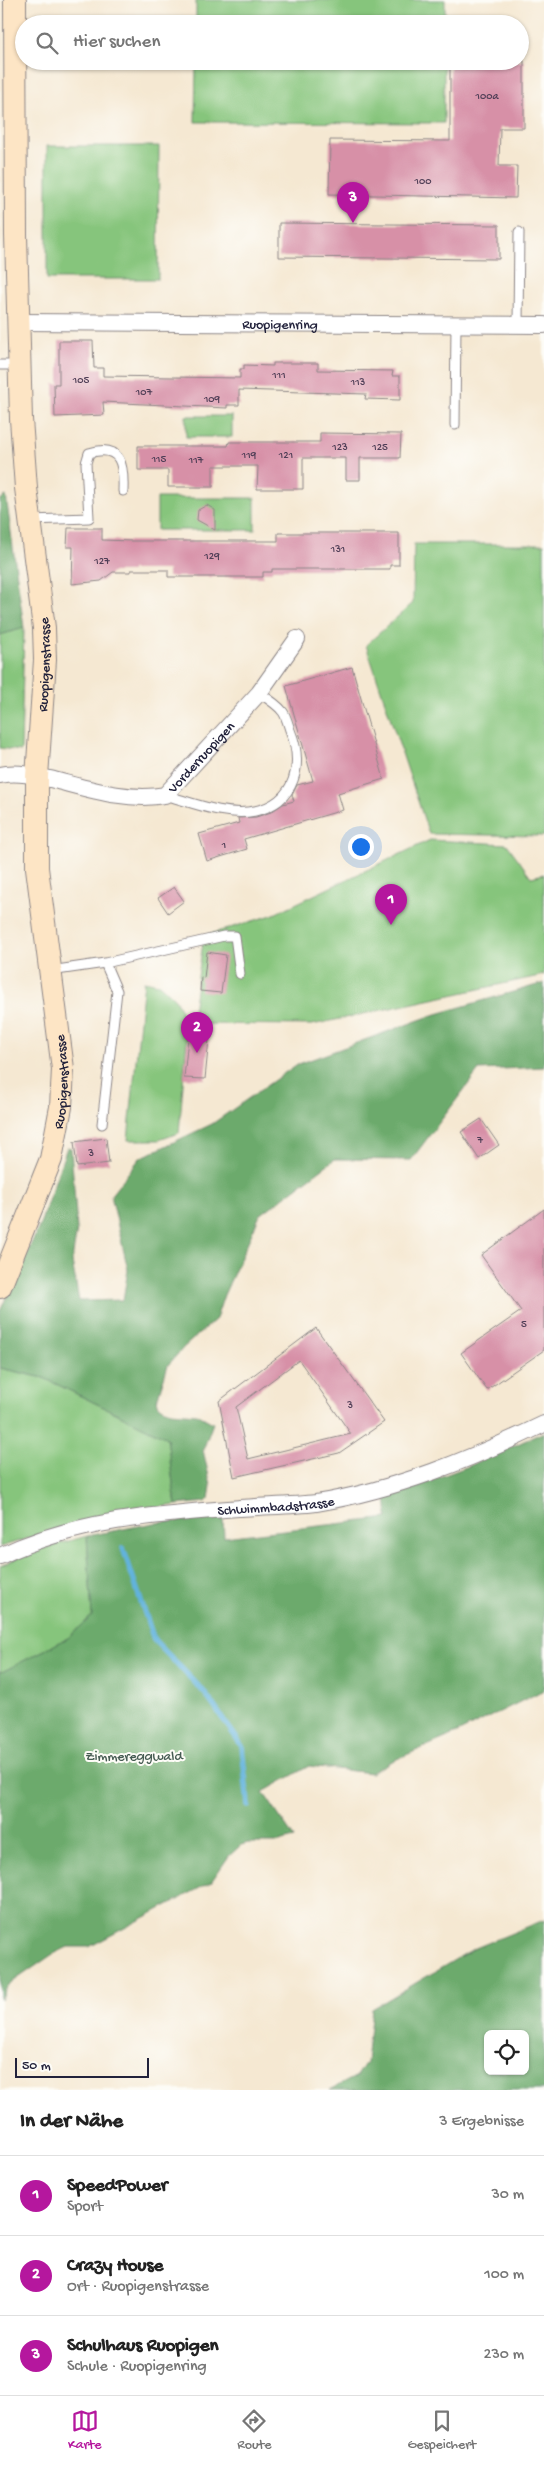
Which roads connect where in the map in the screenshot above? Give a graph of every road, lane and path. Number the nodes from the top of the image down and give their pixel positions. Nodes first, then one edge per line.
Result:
1 (15, 0) edge
2 (15, 15) edge
3 (16, 70) edge
4 (519, 232) dead end
5 (18, 322) junction
6 (456, 324) junction
7 (518, 325) junction
8 (544, 325) edge
9 (9, 365) edge
10 (455, 425) dead end
11 (123, 491) dead end
12 (30, 520) junction
13 (297, 639) dead end
14 (259, 693) junction
15 (0, 775) edge
16 (37, 777) junction
17 (165, 795) junction
18 (104, 962) junction
19 (50, 970) junction
20 (240, 974) dead end
21 (102, 1124) dead end
22 (0, 1287) edge
23 (544, 1424) edge
24 (0, 1556) edge

1 - 2 street, Ruopigenstrasse
3 - 5 street, Ruopigenstrasse
4 - 7 lane
5 - 6 street, Ruopigenring
5 - 9 street, Ruopigenstrasse
6 - 7 street, Ruopigenring
6 - 10 lane
7 - 8 street, Ruopigenring
9 - 12 street, Ruopigenstrasse
11 - 12 lane
12 - 16 street, Ruopigenstrasse
13 - 14 street, Vorderruopigen
14 - 17 street, Vorderruopigen
14 - 17 lane
15 - 16 street, Vorderruopigen
16 - 17 street, Vorderruopigen
16 - 19 street, Ruopigenstrasse
18 - 19 lane
18 - 20 lane
18 - 21 lane
19 - 22 street, Ruopigenstrasse
23 - 24 street, Schwimmbadstrasse

